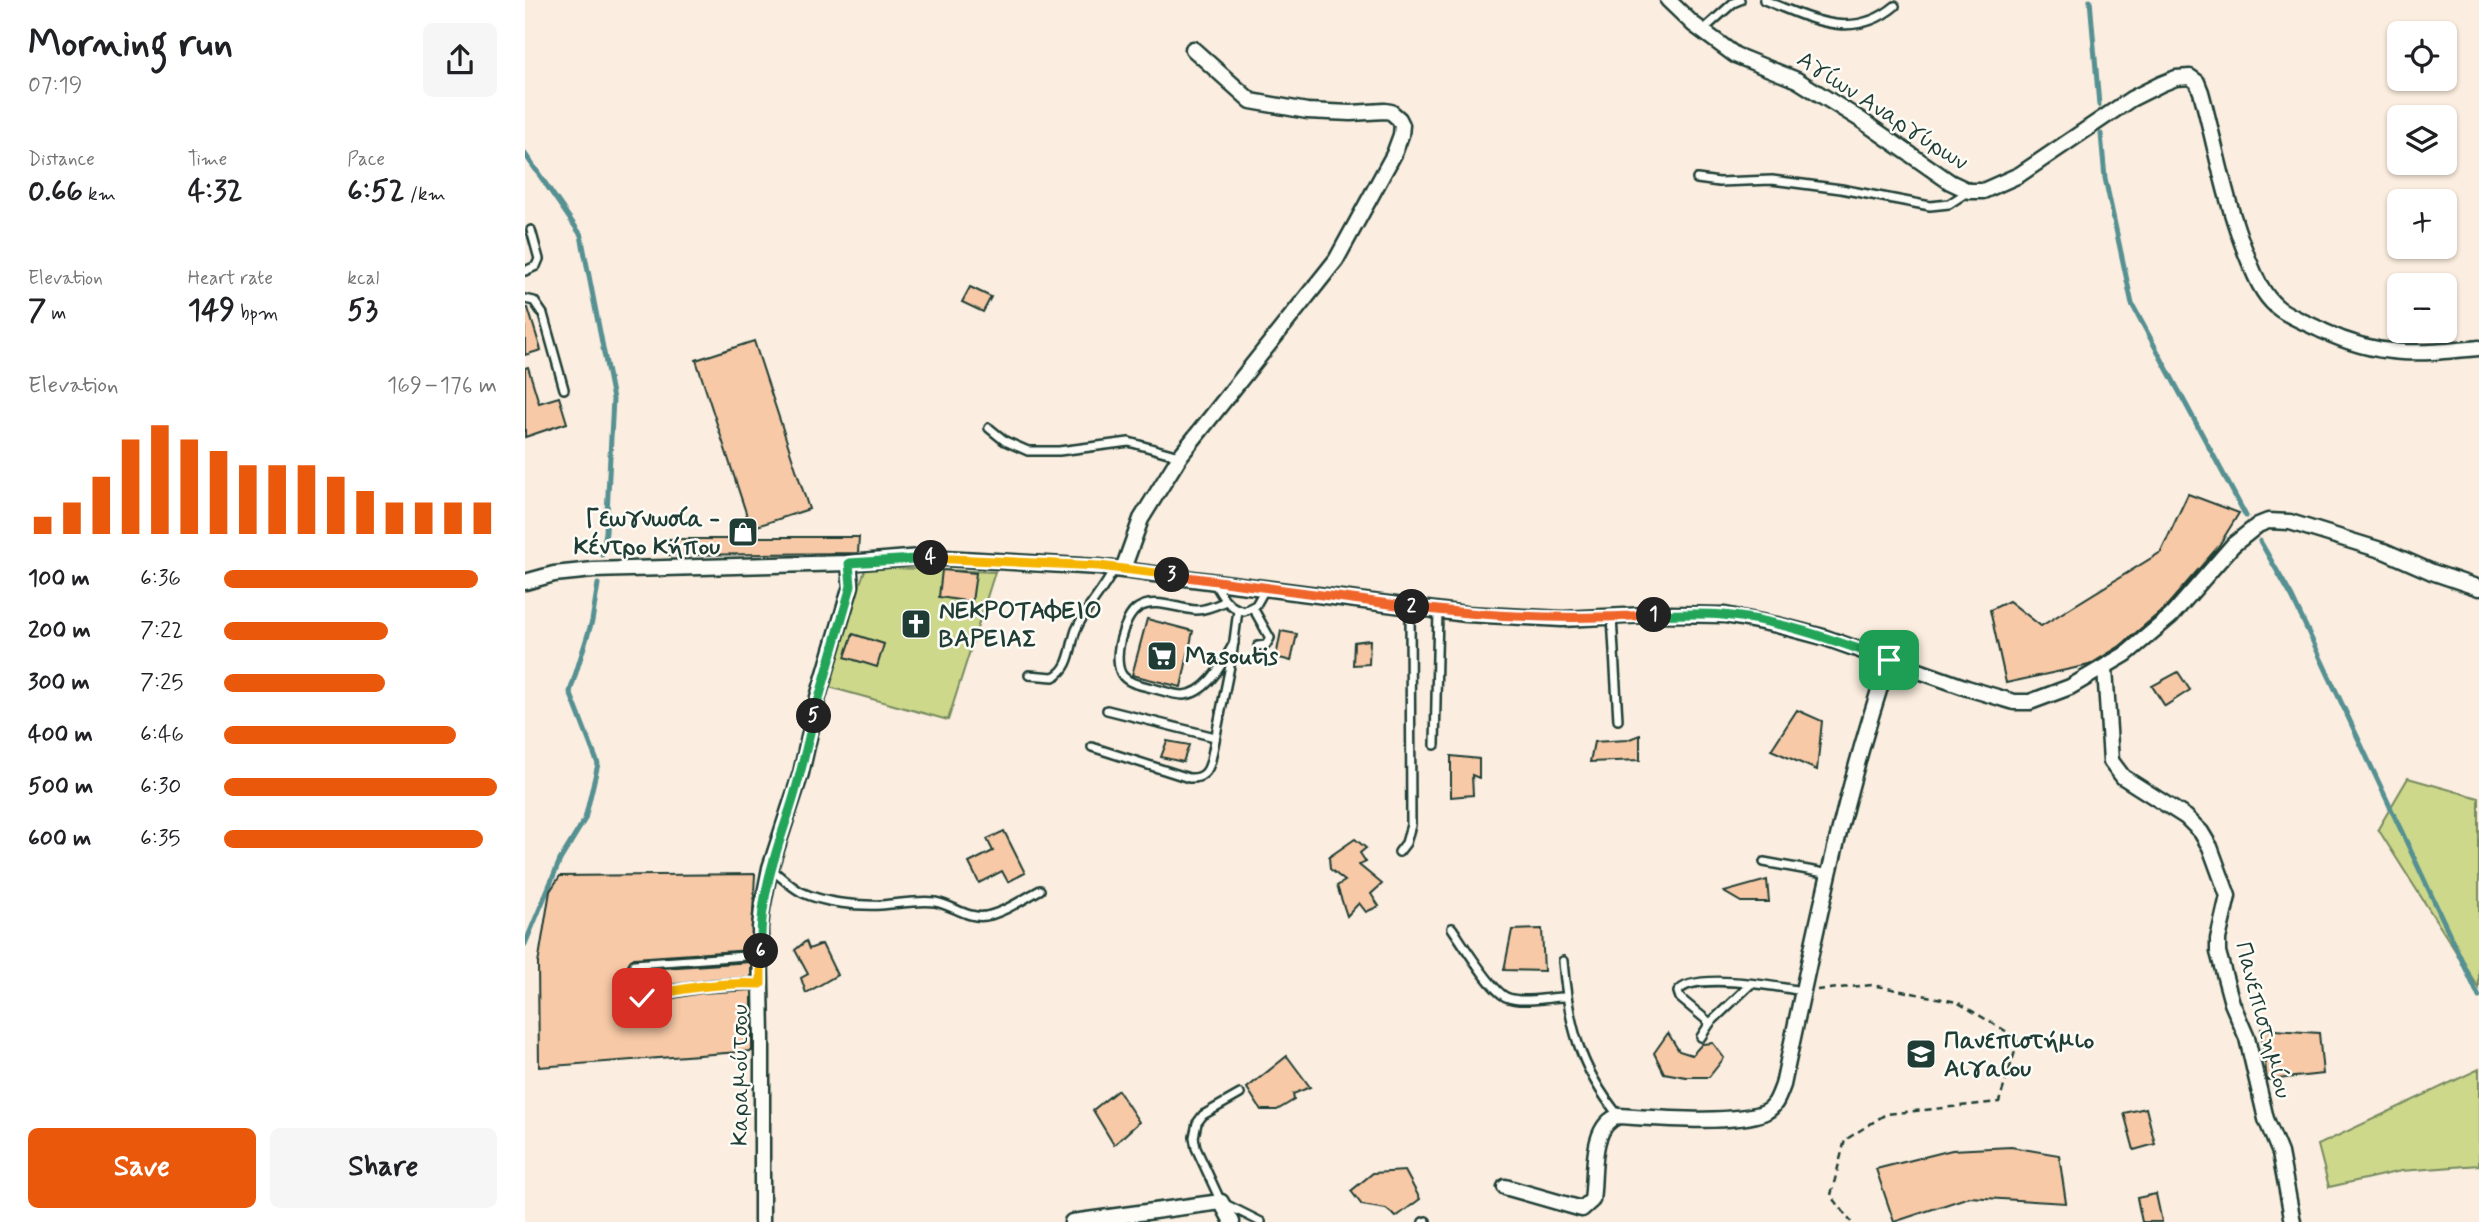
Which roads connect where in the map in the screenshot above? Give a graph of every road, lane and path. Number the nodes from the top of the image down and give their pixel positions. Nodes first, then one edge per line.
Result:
1 (1668, 0) edge
2 (1740, 0) edge
3 (1765, 0) edge
4 (1895, 6) dead end
5 (1702, 32) junction
6 (1193, 49) dead end
7 (1697, 179) dead end
8 (1969, 191) junction
9 (531, 230) dead end
10 (525, 271) edge
11 (525, 299) edge
12 (2479, 348) edge
13 (564, 389) dead end
14 (989, 428) dead end
15 (1180, 456) junction
16 (849, 563) junction
17 (1119, 569) junction
18 (1214, 580) junction
19 (525, 582) edge
20 (1265, 588) junction
21 (2479, 588) edge
22 (1226, 601) junction
23 (1410, 607) junction
24 (1253, 608) junction
25 (1238, 610) junction
26 (1438, 611) junction
27 (1612, 617) junction
28 (1234, 643) junction
29 (1258, 646) dead end
30 (1889, 660) junction
31 (2105, 668) junction
32 (1029, 675) dead end
33 (1107, 710) dead end
34 (1618, 720) dead end
35 (1216, 737) junction
36 (1435, 745) dead end
37 (1092, 747) dead end
38 (1399, 852) dead end
39 (1764, 862) dead end
40 (770, 868) junction
41 (1831, 874) junction
42 (1040, 890) dead end
43 (1452, 928) dead end
44 (761, 955) junction
45 (1563, 961) dead end
46 (634, 964) dead end
47 (761, 984) junction
48 (1752, 984) junction
49 (1803, 991) junction
50 (1565, 997) junction
51 (642, 998) dead end
52 (1710, 1023) junction
53 (1702, 1037) dead end
54 (1240, 1094) dead end
55 (1619, 1116) junction
56 (1506, 1187) dead end
57 (1221, 1202) junction
58 (762, 1222) edge
59 (1075, 1222) edge
60 (1232, 1222) edge
61 (1261, 1222) edge
62 (1851, 1222) edge
63 (2293, 1222) edge

1 - 5 street, Αγίων Αναργύρων
2 - 5 lane
3 - 4 lane
5 - 8 street, Αγίων Αναργύρων
6 - 15 street
7 - 8 lane
8 - 12 street, Αγίων Αναργύρων
9 - 10 lane
11 - 13 lane
14 - 15 lane
15 - 17 street
16 - 17 street
16 - 19 street
16 - 40 street, Καραμούτσου
17 - 18 street
17 - 32 lane
18 - 20 street
18 - 22 lane
20 - 23 street
20 - 24 lane
21 - 31 street
22 - 25 lane
22 - 28 lane
23 - 26 street
23 - 38 lane
24 - 25 lane
24 - 29 lane
25 - 28 lane
26 - 27 street
26 - 36 lane
27 - 30 street
27 - 34 lane
28 - 35 lane
30 - 31 street
30 - 41 street
31 - 63 street, Πανεπιστημίου
33 - 35 lane
35 - 37 lane
39 - 41 lane
40 - 42 lane
40 - 44 street, Καραμούτσου
41 - 49 street
43 - 50 lane
44 - 46 lane
44 - 47 street, Καραμούτσου
45 - 50 lane
47 - 51 lane
47 - 58 street, Καραμούτσου
48 - 49 lane
48 - 52 lane
48 - 52 lane
49 - 55 street
49 - 62 path
50 - 55 lane
52 - 53 lane
54 - 57 lane
55 - 56 street
57 - 59 street
57 - 60 street
57 - 61 lane

